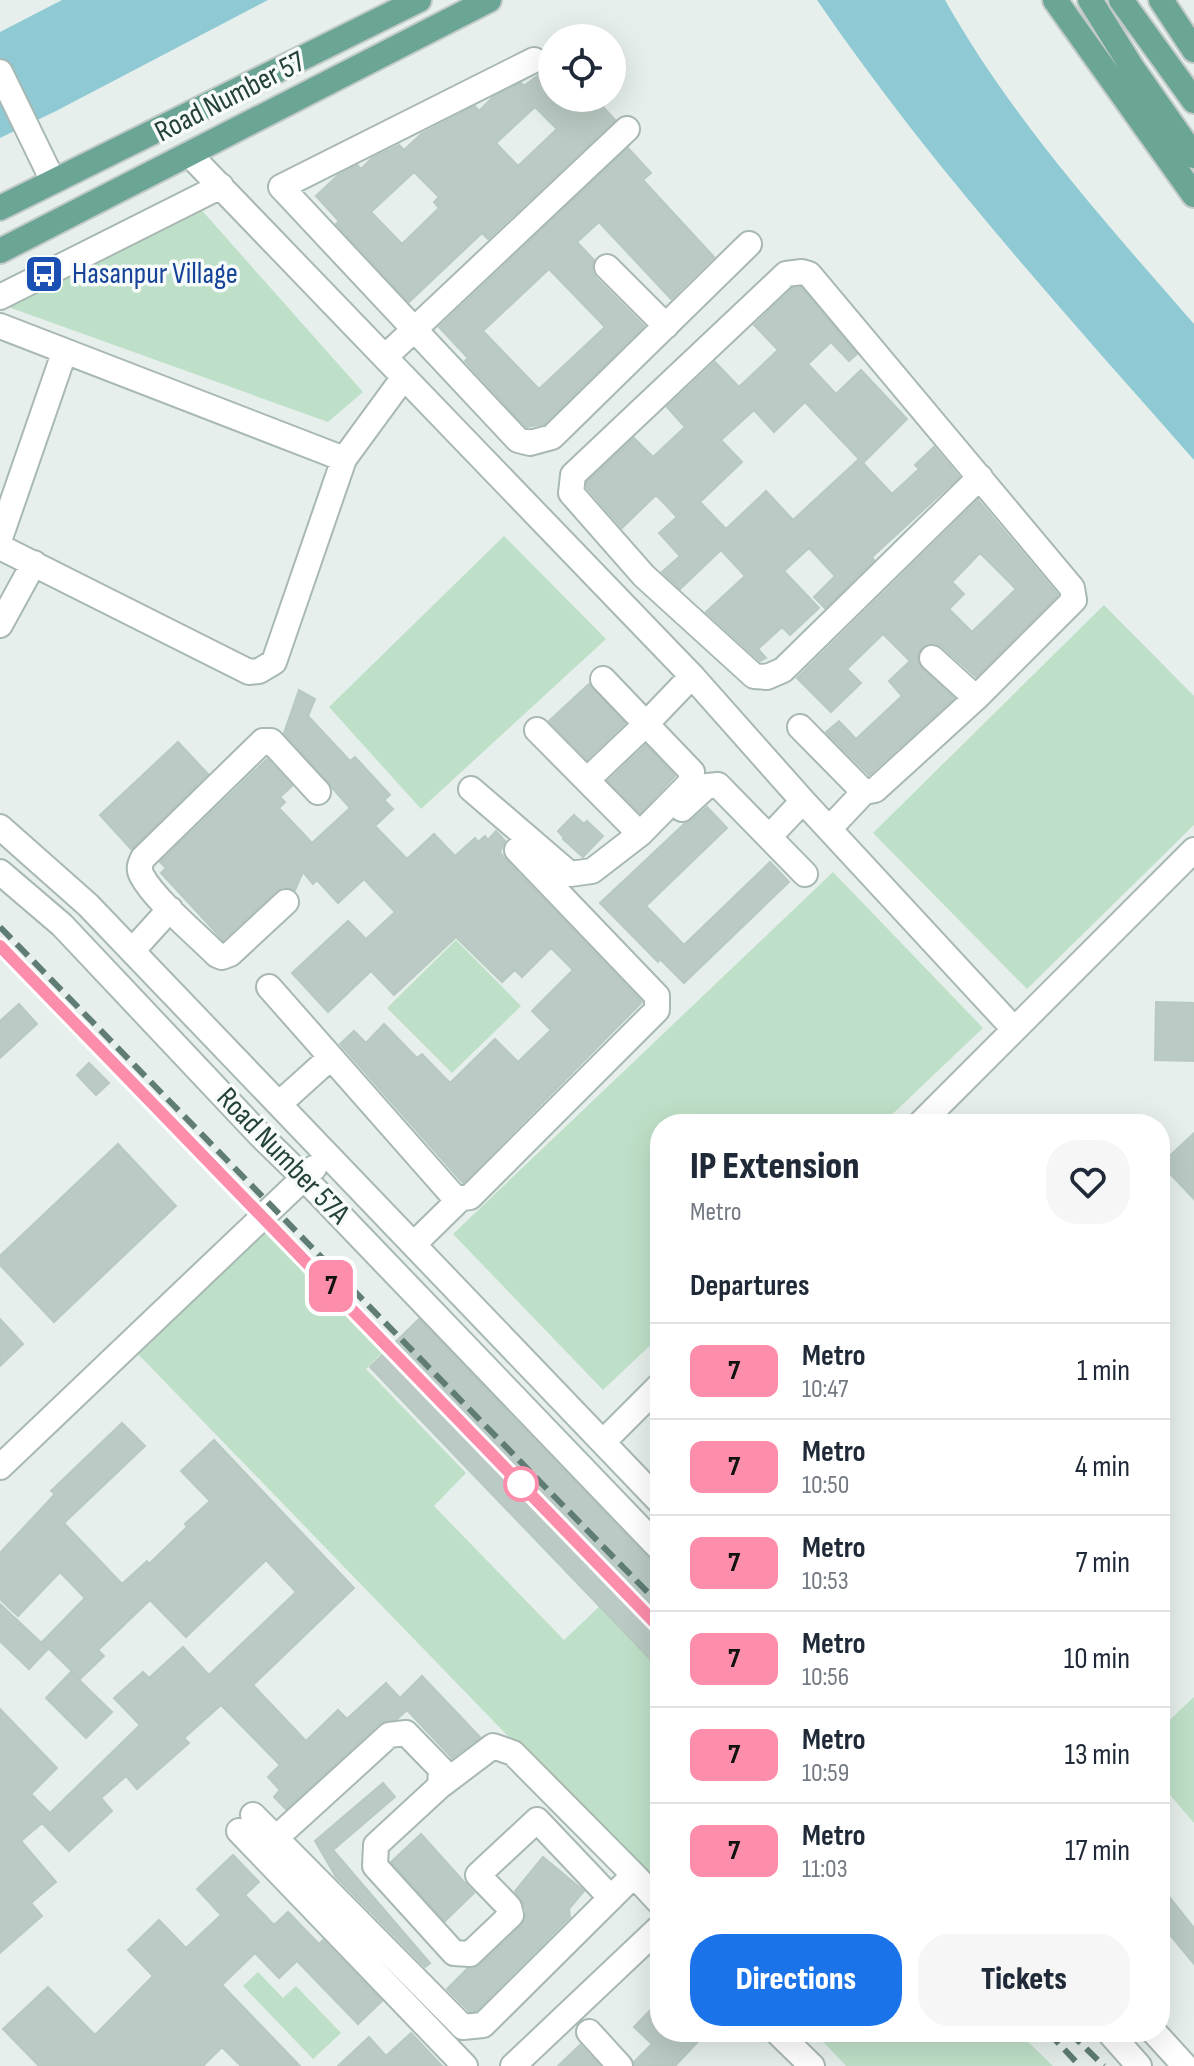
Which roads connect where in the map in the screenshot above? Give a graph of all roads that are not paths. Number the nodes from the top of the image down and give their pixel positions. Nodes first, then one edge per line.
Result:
1 (419, 0) edge
2 (489, 0) edge
3 (504, 0) edge
4 (1055, 0) edge
5 (1090, 0) edge
6 (1121, 0) edge
7 (1161, 0) edge
8 (438, 26) junction
9 (1194, 50) edge
10 (534, 60) dead end
11 (0, 72) edge
12 (1188, 93) edge
13 (627, 129) dead end
14 (189, 154) junction
15 (1194, 156) edge
16 (53, 181) junction
17 (221, 186) junction
18 (1194, 195) edge
19 (0, 208) edge
20 (749, 244) dead end
21 (0, 251) edge
22 (607, 267) dead end
23 (0, 297) edge
24 (0, 326) edge
25 (666, 326) junction
26 (412, 328) junction
27 (64, 353) junction
28 (385, 357) junction
29 (404, 377) junction
30 (344, 459) junction
31 (980, 477) junction
32 (0, 538) edge
33 (0, 547) edge
34 (34, 563) junction
35 (644, 576) junction
36 (620, 601) junction
37 (0, 625) edge
38 (932, 658) dead end
39 (692, 676) junction
40 (603, 679) dead end
41 (976, 698) junction
42 (646, 724) junction
43 (800, 727) dead end
44 (537, 730) dead end
45 (587, 780) junction
46 (471, 789) dead end
47 (318, 792) dead end
48 (864, 792) junction
49 (803, 801) junction
50 (0, 827) edge
51 (829, 829) junction
52 (640, 834) junction
53 (769, 837) junction
54 (517, 850) dead end
55 (1194, 850) edge
56 (9, 853) edge
57 (0, 872) edge
58 (805, 874) dead end
59 (593, 889) dead end
60 (286, 902) dead end
61 (170, 909) junction
62 (132, 951) junction
63 (269, 987) dead end
64 (1014, 1029) junction
65 (330, 1058) junction
66 (279, 1104) junction
67 (930, 1114) edge
68 (328, 1155) junction
69 (304, 1178) junction
70 (460, 1199) junction
71 (414, 1244) junction
72 (650, 1395) edge
73 (603, 1442) junction
74 (0, 1467) edge
75 (650, 1491) edge
76 (650, 1539) edge
77 (440, 1786) junction
78 (276, 1838) junction
79 (634, 1875) junction
80 (650, 1892) edge
81 (611, 1898) junction
82 (650, 1936) edge
83 (589, 2032) dead end
84 (787, 2042) edge
85 (1118, 2042) edge
86 (1163, 2042) edge
87 (462, 2065) edge
88 (513, 2066) edge
89 (620, 2066) edge
90 (812, 2066) edge
91 (1139, 2066) edge
92 (1185, 2066) edge

1 - 16 main road, Road Number 57
2 - 8 main road, Road Number 57
3 - 8 main road
4 - 18 main road
5 - 15 main road
6 - 12 main road
7 - 9 main road
8 - 14 main road, Road Number 57
10 - 26 street
11 - 16 street
13 - 26 street
14 - 17 street
14 - 21 main road, Road Number 57
16 - 19 main road, Road Number 57
17 - 23 street
17 - 28 street
20 - 25 street
22 - 25 street
24 - 27 street
25 - 26 street
26 - 28 street
27 - 30 street
27 - 32 street
28 - 29 street
29 - 30 street
29 - 36 street
30 - 34 street
31 - 35 street
31 - 35 street
31 - 41 street
33 - 34 street
34 - 37 street
35 - 36 street
36 - 39 street
38 - 41 street
39 - 42 street
39 - 49 street
40 - 42 street
41 - 48 street
42 - 45 street
42 - 52 street
43 - 48 street
44 - 45 street
45 - 52 street
46 - 52 street
47 - 61 street
48 - 51 street
49 - 51 street
49 - 53 street
50 - 56 street, Road Number 57A
51 - 64 street
53 - 58 street
53 - 59 street
54 - 70 street
55 - 64 street
56 - 62 street, Road Number 57A
57 - 69 street, Road Number 57A
60 - 61 street
61 - 62 street
62 - 66 street, Road Number 57A
63 - 65 street
64 - 67 street
65 - 66 street
65 - 70 street
66 - 68 street, Road Number 57A
68 - 69 street
68 - 71 street, Road Number 57A
69 - 74 street
69 - 76 street, Road Number 57A
70 - 71 street
71 - 73 street, Road Number 57A
72 - 73 street
73 - 75 street, Road Number 57A
77 - 78 street
77 - 79 street
77 - 81 street
78 - 81 street
78 - 87 street
79 - 80 street
79 - 81 street
82 - 88 street
83 - 89 street
84 - 90 street
85 - 91 street
86 - 92 street

